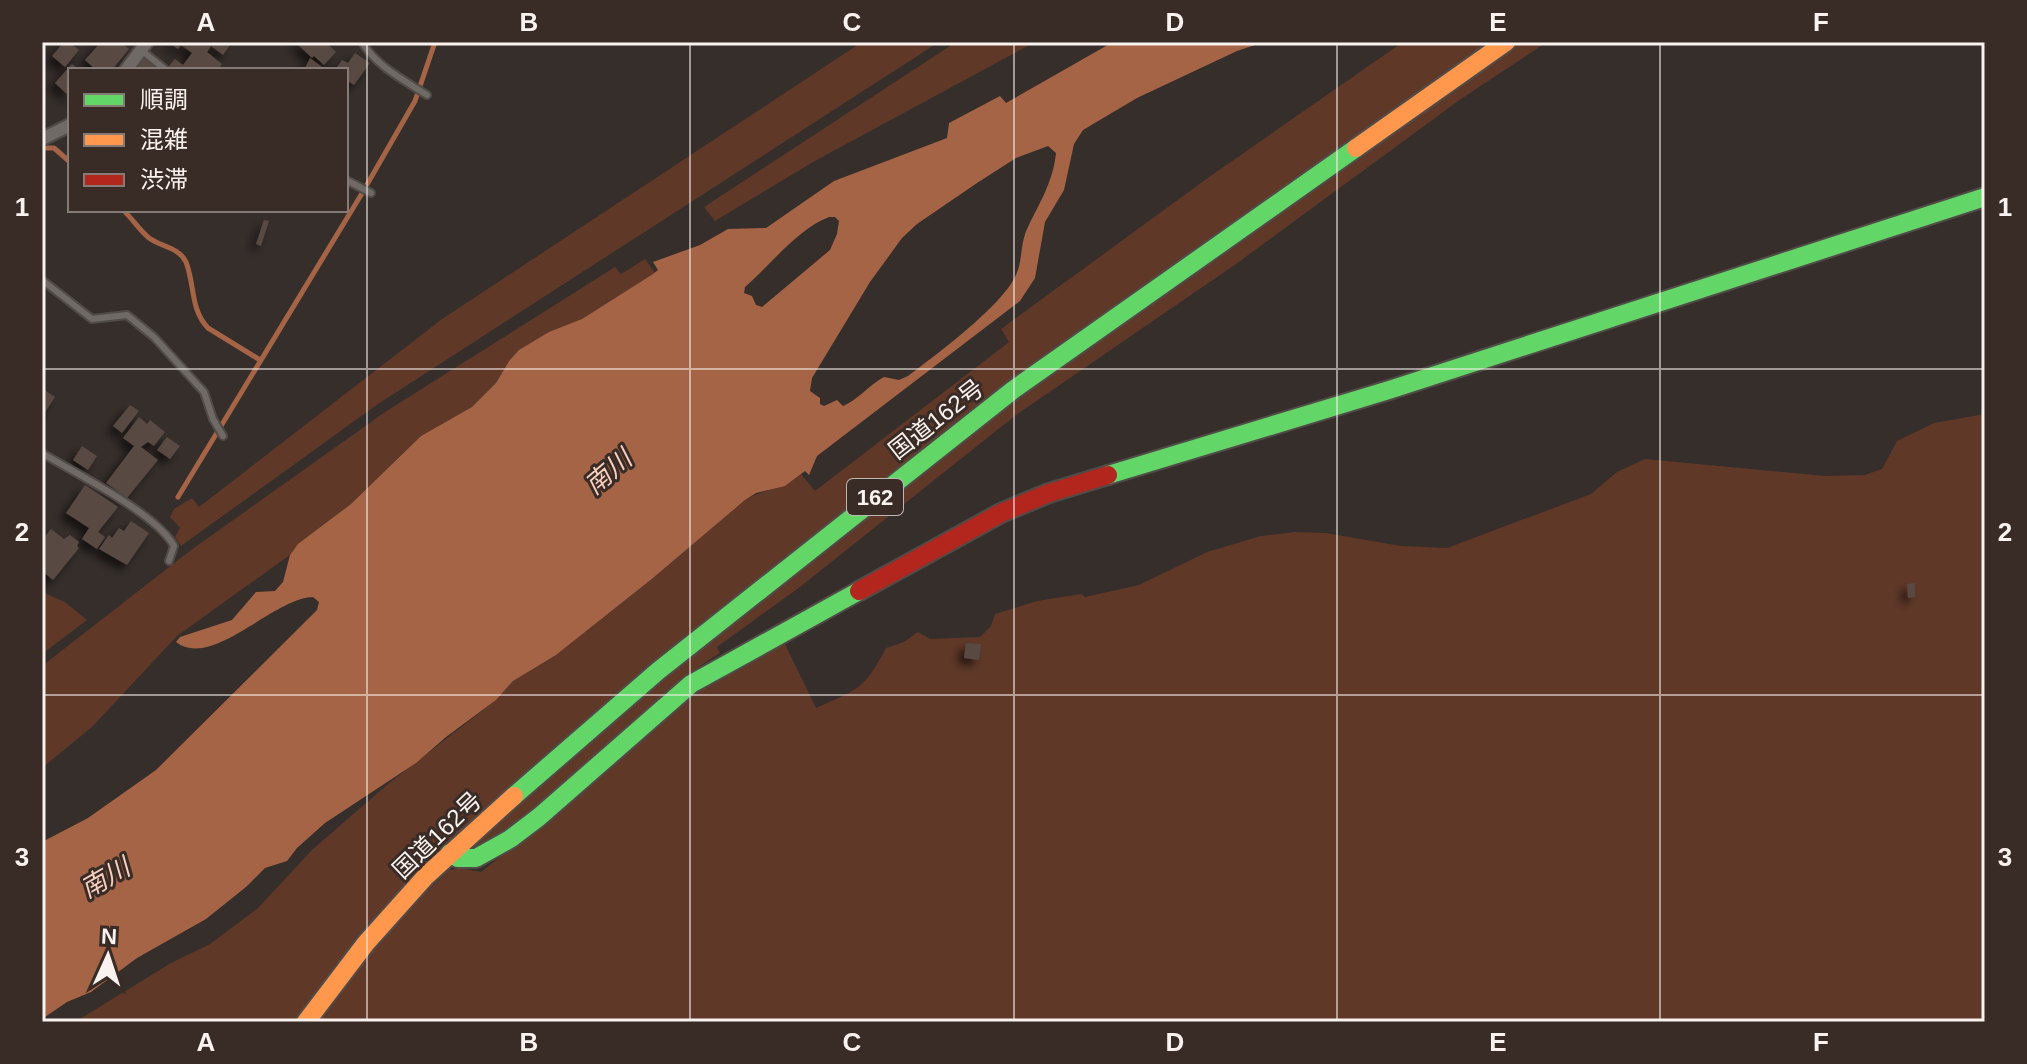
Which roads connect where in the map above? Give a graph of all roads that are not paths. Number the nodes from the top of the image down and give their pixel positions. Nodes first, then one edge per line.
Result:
1 (362, 42) edge
2 (1506, 42) edge
3 (144, 46) edge
4 (128, 68) edge
5 (164, 68) edge
6 (427, 95) dead end
7 (68, 126) edge
8 (42, 139) edge
9 (348, 181) edge
10 (371, 193) dead end
11 (1985, 197) edge
12 (42, 280) edge
13 (223, 436) dead end
14 (42, 453) edge
15 (169, 561) dead end
16 (450, 853) junction
17 (306, 1022) edge

1 - 6 lane
2 - 16 main road, 国道162号 / 162
3 - 4 street
3 - 5 lane
7 - 8 street
9 - 10 lane
11 - 16 main road
12 - 13 lane
14 - 15 lane
16 - 17 main road, 国道162号 / 162

